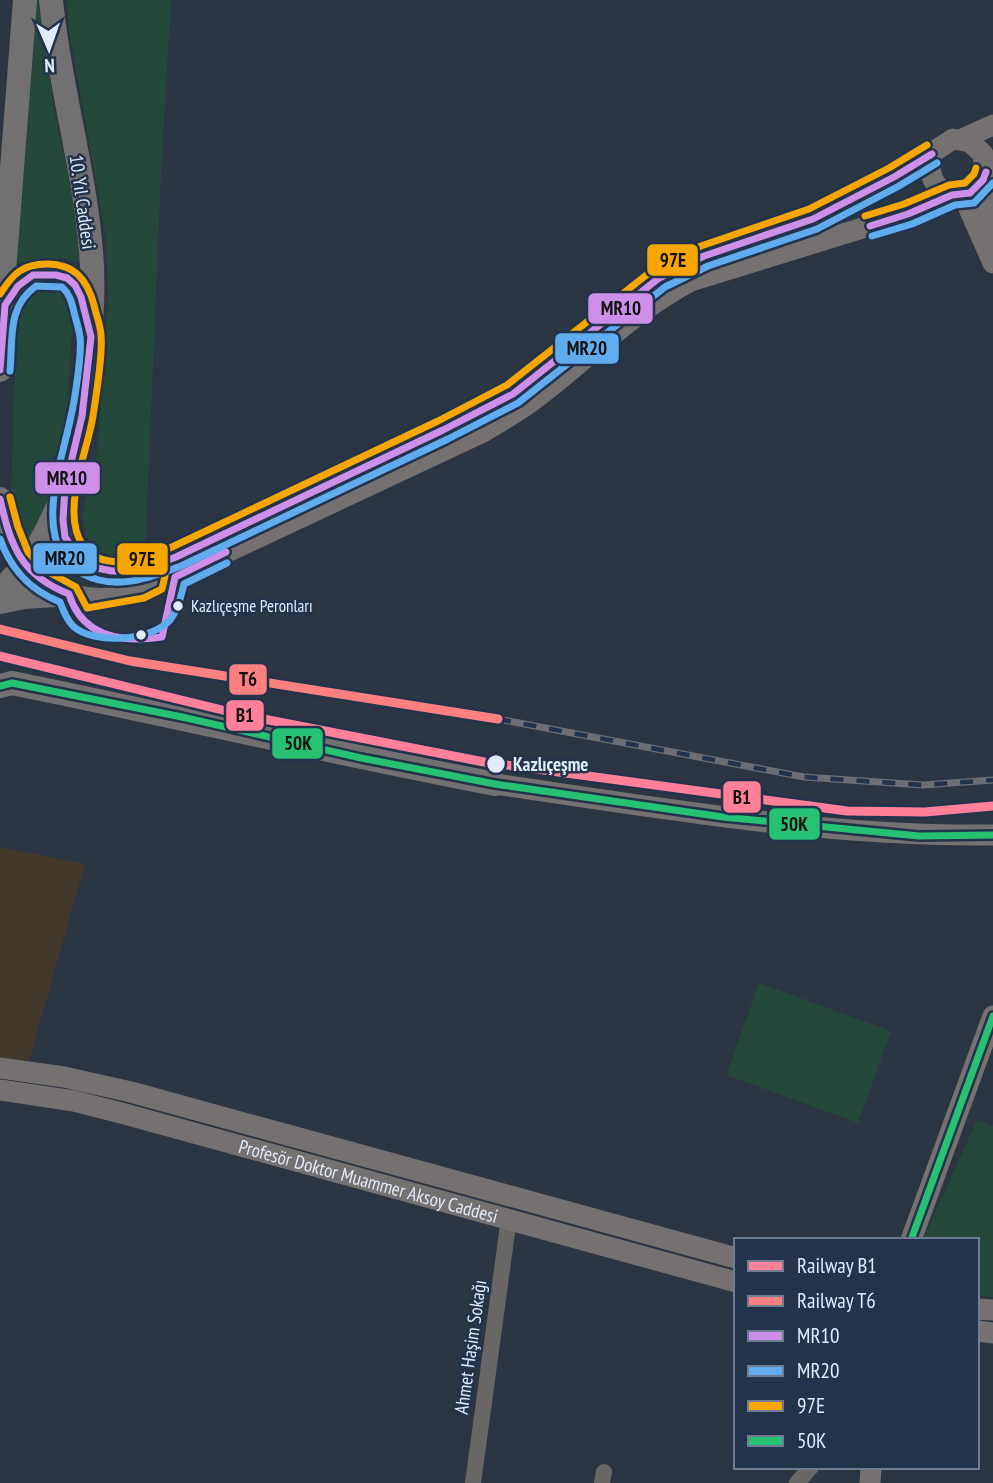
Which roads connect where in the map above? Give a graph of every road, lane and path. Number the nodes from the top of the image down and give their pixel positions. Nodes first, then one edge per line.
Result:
1 (25, 0) edge
2 (51, 0) edge
3 (993, 125) edge
4 (962, 139) junction
5 (932, 154) junction
6 (988, 164) edge
7 (958, 195) junction
8 (993, 229) edge
9 (993, 263) edge
10 (3, 315) edge
11 (90, 337) junction
12 (0, 370) edge
13 (65, 488) junction
14 (0, 499) edge
15 (24, 565) junction
16 (0, 594) edge
17 (69, 594) junction
18 (0, 602) edge
19 (0, 686) edge
20 (495, 784) joint
21 (993, 835) edge
22 (993, 1016) edge
23 (0, 1068) edge
24 (0, 1090) edge
25 (509, 1218) junction
26 (912, 1238) edge
27 (734, 1257) edge
28 (734, 1281) edge
29 (809, 1469) edge
30 (473, 1483) edge
31 (797, 1483) edge

1 - 10 main road
2 - 11 main road, 10. Yıl Caddesi
3 - 4 main road
4 - 5 main road
4 - 6 main road
5 - 7 main road
5 - 13 main road
6 - 7 main road
6 - 8 main road
7 - 9 main road
7 - 17 main road
10 - 11 main road
10 - 12 main road
11 - 13 main road, 10. Yıl Caddesi
13 - 15 main road, 10. Yıl Caddesi
14 - 15 main road
15 - 16 main road, 10. Yıl Caddesi
15 - 17 main road
17 - 18 main road
19 - 20 main road
20 - 21 main road
22 - 26 main road
23 - 27 main road, Profesör Doktor Muammer Aksoy Caddesi
24 - 25 main road, Profesör Doktor Muammer Aksoy Caddesi
25 - 28 main road, Profesör Doktor Muammer Aksoy Caddesi
25 - 30 street, Ahmet Haşim Sokağı
29 - 31 street

